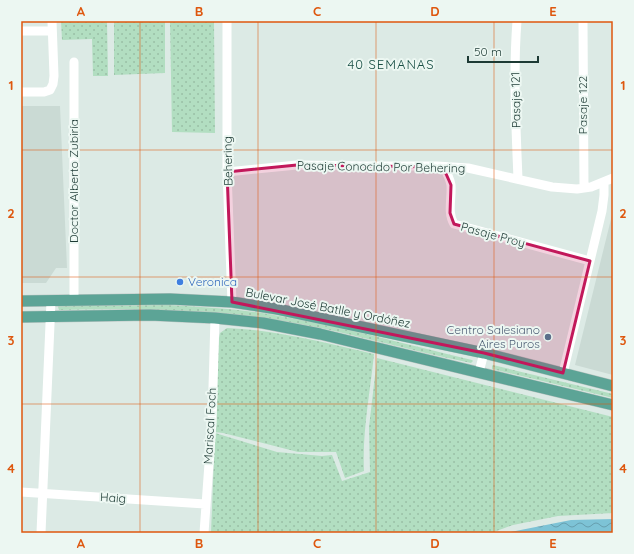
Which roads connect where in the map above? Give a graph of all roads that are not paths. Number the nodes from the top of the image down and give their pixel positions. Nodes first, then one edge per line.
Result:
1 (52, 21) edge
2 (228, 21) edge
3 (517, 21) edge
4 (583, 21) edge
5 (21, 31) edge
6 (52, 31) junction
7 (74, 62) dead end
8 (21, 92) edge
9 (444, 167) junction
10 (463, 168) junction
11 (228, 172) junction
12 (613, 178) edge
13 (518, 179) junction
14 (604, 183) junction
15 (451, 184) junction
16 (584, 188) junction
17 (590, 261) junction
18 (74, 300) junction
19 (21, 301) edge
20 (51, 301) junction
21 (232, 302) junction
22 (21, 317) edge
23 (51, 317) junction
24 (215, 318) junction
25 (484, 354) junction
26 (479, 372) junction
27 (563, 374) junction
28 (613, 386) edge
29 (613, 404) edge
30 (21, 492) edge
31 (43, 494) junction
32 (205, 504) junction
33 (41, 533) edge
34 (204, 533) edge

1 - 6 street
2 - 11 street, Behering
3 - 13 street, Pasaje 121
4 - 16 street, Pasaje 122
5 - 6 street
6 - 8 street
7 - 18 street, Doctor Alberto Zubiría
9 - 10 street, Pasaje Conocido Por Behering
9 - 11 street, Pasaje Conocido Por Behering
9 - 15 street, Pasaje Proy
10 - 13 street, Pasaje Conocido Por Behering
10 - 15 street
11 - 21 street, Behering
12 - 14 street, Pasaje Conocido Por Behering
13 - 16 street, Pasaje Conocido Por Behering
14 - 16 street, Pasaje Conocido Por Behering
14 - 17 street
15 - 17 street, Pasaje Proy
17 - 27 street
18 - 20 main road, Bulevar José Batlle y Ordóñez
18 - 21 main road, Bulevar José Batlle y Ordóñez
19 - 20 main road, Bulevar José Batlle y Ordóñez
20 - 23 street
21 - 25 main road, Bulevar José Batlle y Ordóñez
22 - 23 main road
23 - 24 main road
23 - 31 street
24 - 26 main road
24 - 32 street, Mariscal Foch
25 - 26 street
25 - 27 main road, Bulevar José Batlle y Ordóñez
26 - 29 main road
27 - 28 main road, Bulevar José Batlle y Ordóñez
30 - 31 street, Haig
31 - 32 street, Haig
31 - 33 street
32 - 34 street, Mariscal Foch

